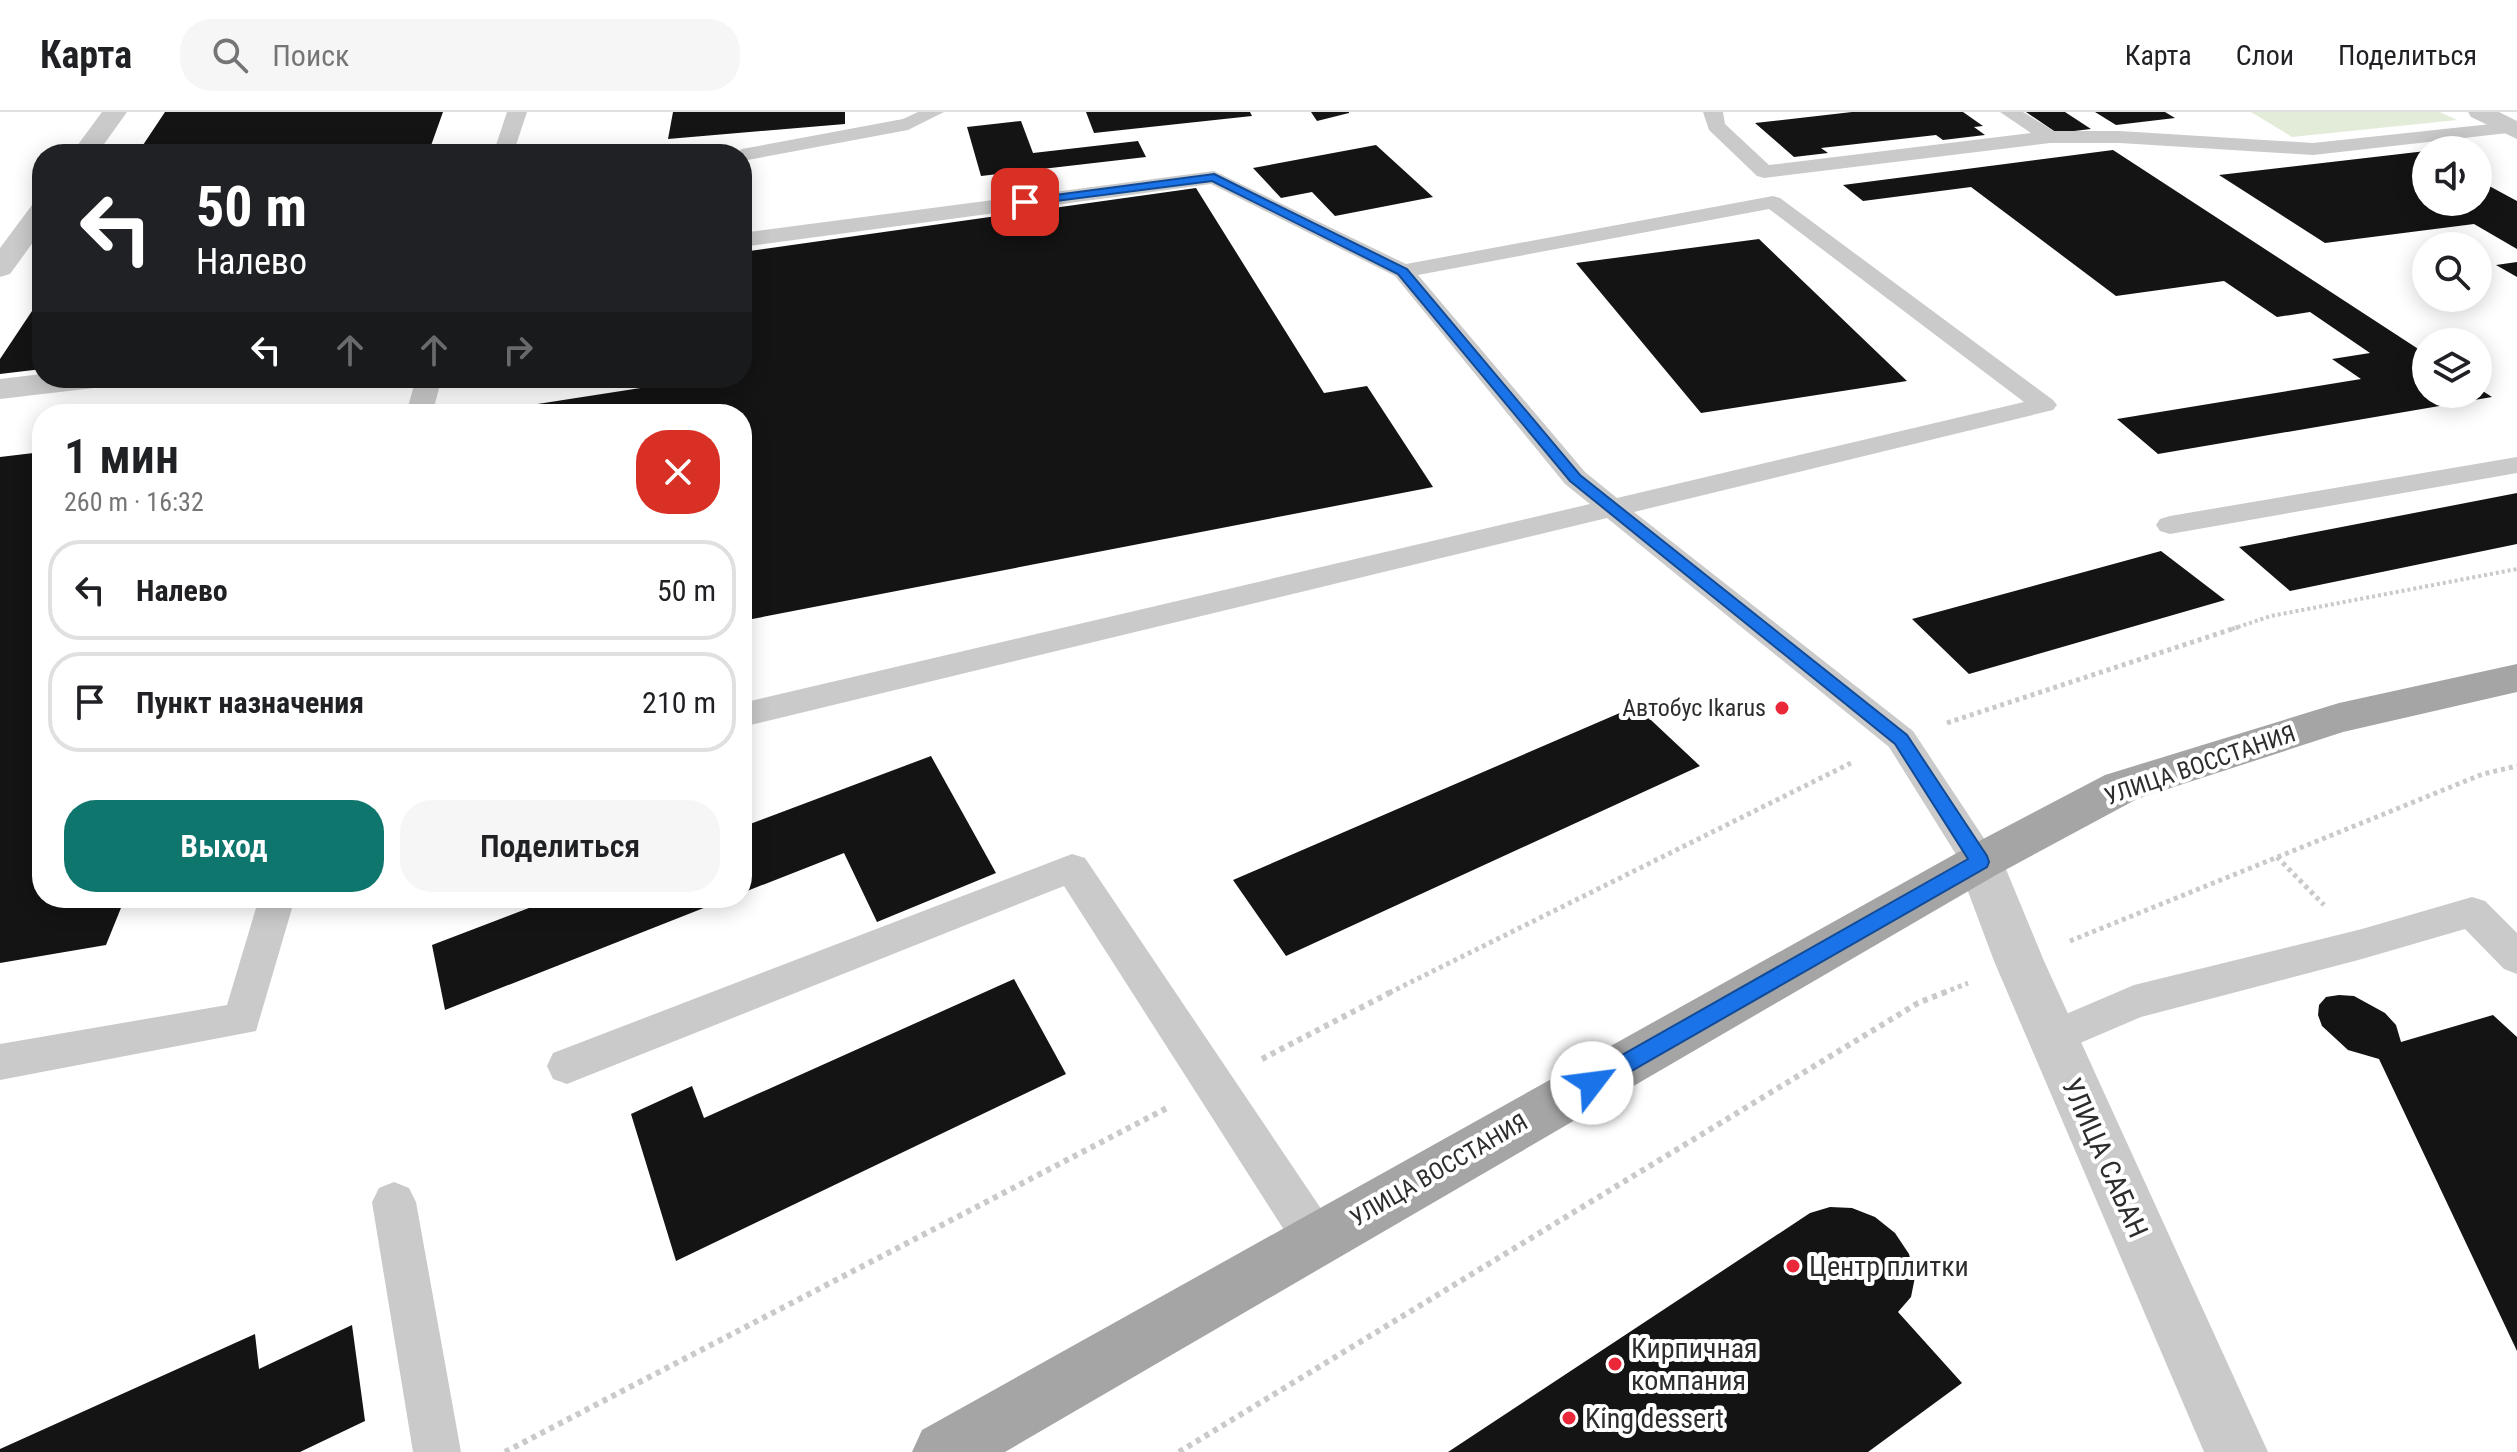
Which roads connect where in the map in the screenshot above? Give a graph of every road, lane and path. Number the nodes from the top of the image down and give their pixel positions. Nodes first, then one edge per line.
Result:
1 (115, 112) edge
2 (517, 112) edge
3 (934, 112) edge
4 (1713, 112) edge
5 (2010, 112) edge
6 (2480, 112) edge
7 (2515, 131) edge
8 (2050, 137) junction
9 (91, 144) edge
10 (506, 144) edge
11 (752, 153) edge
12 (2190, 161) dead end
13 (32, 225) edge
14 (752, 239) edge
15 (0, 268) edge
16 (1403, 271) junction
17 (32, 385) edge
18 (0, 389) edge
19 (2517, 465) edge
20 (1612, 508) junction
21 (2170, 525) dead end
22 (2517, 569) edge
23 (2517, 678) edge
24 (752, 713) edge
25 (1901, 739) junction
26 (2517, 766) edge
27 (2277, 857) junction
28 (1980, 862) junction
29 (274, 908) edge
30 (2362, 944) junction
31 (2517, 958) edge
32 (2019, 961) junction
33 (2052, 1038) junction
34 (0, 1062) edge
35 (567, 1066) dead end
36 (1215, 1083) junction
37 (394, 1202) dead end
38 (1316, 1240) junction
39 (2228, 1449) edge
40 (437, 1452) edge
41 (505, 1452) edge
42 (944, 1452) edge
43 (1179, 1452) edge

1 - 9 street
2 - 10 lane
3 - 11 lane
4 - 8 lane
5 - 8 lane
6 - 7 street
7 - 8 lane
7 - 12 lane
13 - 15 street
14 - 16 lane
16 - 20 lane
16 - 20 lane
17 - 18 street
19 - 21 lane
20 - 24 lane
20 - 25 lane
22 - 25 path
23 - 28 main road, УЛИЦА ВОССТАНИЯ
25 - 28 lane
25 - 36 path
26 - 27 path
27 - 30 path
27 - 32 path
28 - 32 street, УЛИЦА САБАН
28 - 38 main road, УЛИЦА ВОССТАНИЯ
29 - 34 lane
30 - 31 lane
30 - 33 lane
32 - 33 street, УЛИЦА САБАН
32 - 43 path
33 - 39 street, УЛИЦА САБАН
35 - 36 lane
36 - 38 lane
36 - 41 path
37 - 40 lane
38 - 42 main road, УЛИЦА ВОССТАНИЯ

